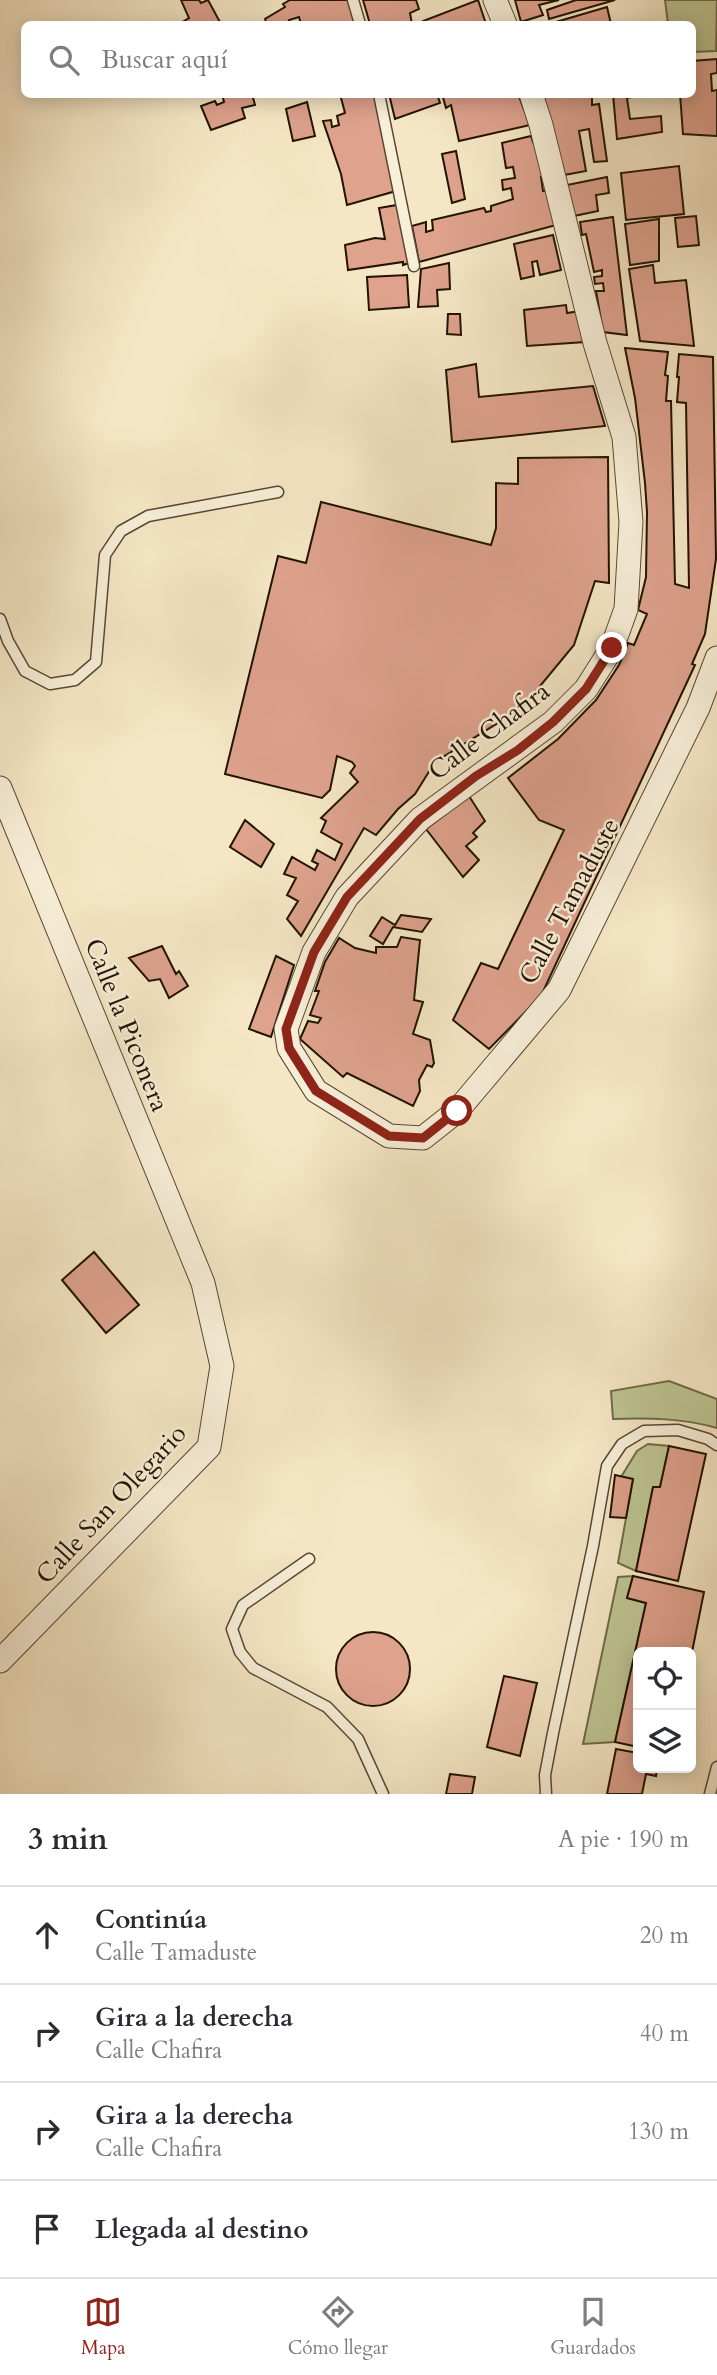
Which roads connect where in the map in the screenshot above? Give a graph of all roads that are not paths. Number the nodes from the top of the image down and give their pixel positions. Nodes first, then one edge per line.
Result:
1 (353, 0) edge
2 (495, 0) edge
3 (359, 21) edge
4 (504, 21) edge
5 (380, 98) edge
6 (532, 98) edge
7 (414, 266) dead end
8 (278, 492) dead end
9 (0, 619) edge
10 (717, 658) edge
11 (0, 788) edge
12 (423, 1138) joint
13 (202, 1283) joint
14 (717, 1445) edge
15 (309, 1559) dead end
16 (0, 1661) edge
17 (717, 1767) edge
18 (383, 1794) edge
19 (546, 1794) edge
20 (710, 1794) edge

1 - 3 lane
2 - 4 street
5 - 7 lane
6 - 12 street, Calle Chafira
8 - 9 lane
10 - 12 street, Calle Tamaduste
11 - 13 street, Calle la Piconera
13 - 16 street, Calle San Olegario
14 - 19 lane
15 - 18 lane
17 - 20 lane

